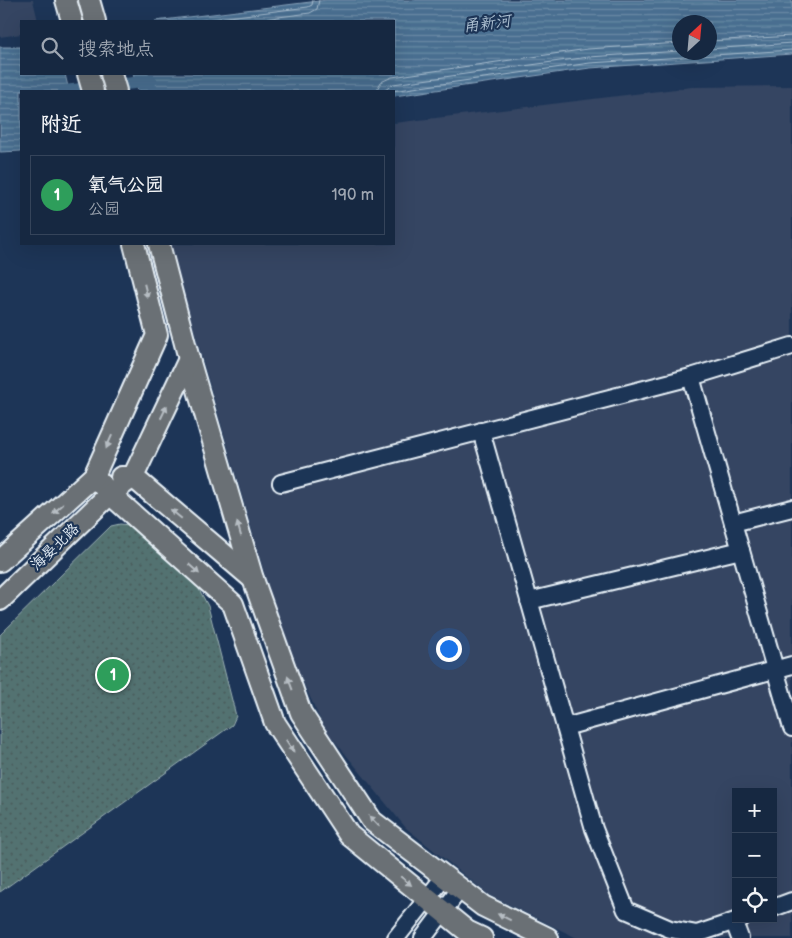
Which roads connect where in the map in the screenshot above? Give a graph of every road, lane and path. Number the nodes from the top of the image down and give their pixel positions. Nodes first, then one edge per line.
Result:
1 (66, 0) edge
2 (89, 0) edge
3 (72, 20) edge
4 (95, 20) edge
5 (88, 75) edge
6 (111, 75) edge
7 (93, 90) edge
8 (116, 90) edge
9 (134, 245) edge
10 (159, 245) edge
11 (792, 346) edge
12 (190, 359) junction
13 (691, 377) junction
14 (481, 431) junction
15 (94, 476) junction
16 (133, 477) junction
17 (282, 483) dead end
18 (110, 494) junction
19 (792, 508) edge
20 (733, 523) junction
21 (741, 550) junction
22 (0, 561) edge
23 (253, 579) junction
24 (0, 600) edge
25 (529, 601) junction
26 (792, 665) edge
27 (775, 669) junction
28 (565, 728) junction
29 (792, 728) edge
30 (452, 883) junction
31 (427, 898) junction
32 (792, 901) edge
33 (777, 907) edge
34 (443, 912) junction
35 (732, 922) edge
36 (738, 923) edge
37 (396, 938) edge
38 (423, 938) edge
39 (482, 938) edge
40 (548, 938) edge
41 (740, 938) edge

1 - 3 main road
2 - 4 main road
5 - 7 main road
6 - 8 main road
9 -> 15 main road
10 - 12 main road
11 - 13 street
16 -> 12 main road
23 -> 12 main road
13 - 14 street
13 - 20 street
14 - 17 street
14 - 25 street
15 - 16 main road
15 - 18 main road
15 -> 22 main road, 海晏北路
16 - 18 main road, 海晏北路
23 -> 16 main road
18 - 24 main road, 海晏北路
18 -> 31 main road
19 - 20 street
20 - 21 street
21 - 25 street
21 - 27 street
30 -> 23 main road
25 - 28 street
26 - 27 street
27 - 28 street
27 - 29 street
28 - 35 street
30 - 31 street
30 - 34 street
40 -> 30 main road
31 - 34 main road
31 - 37 street
32 - 33 street
34 - 38 street
34 - 39 main road
36 - 41 street

